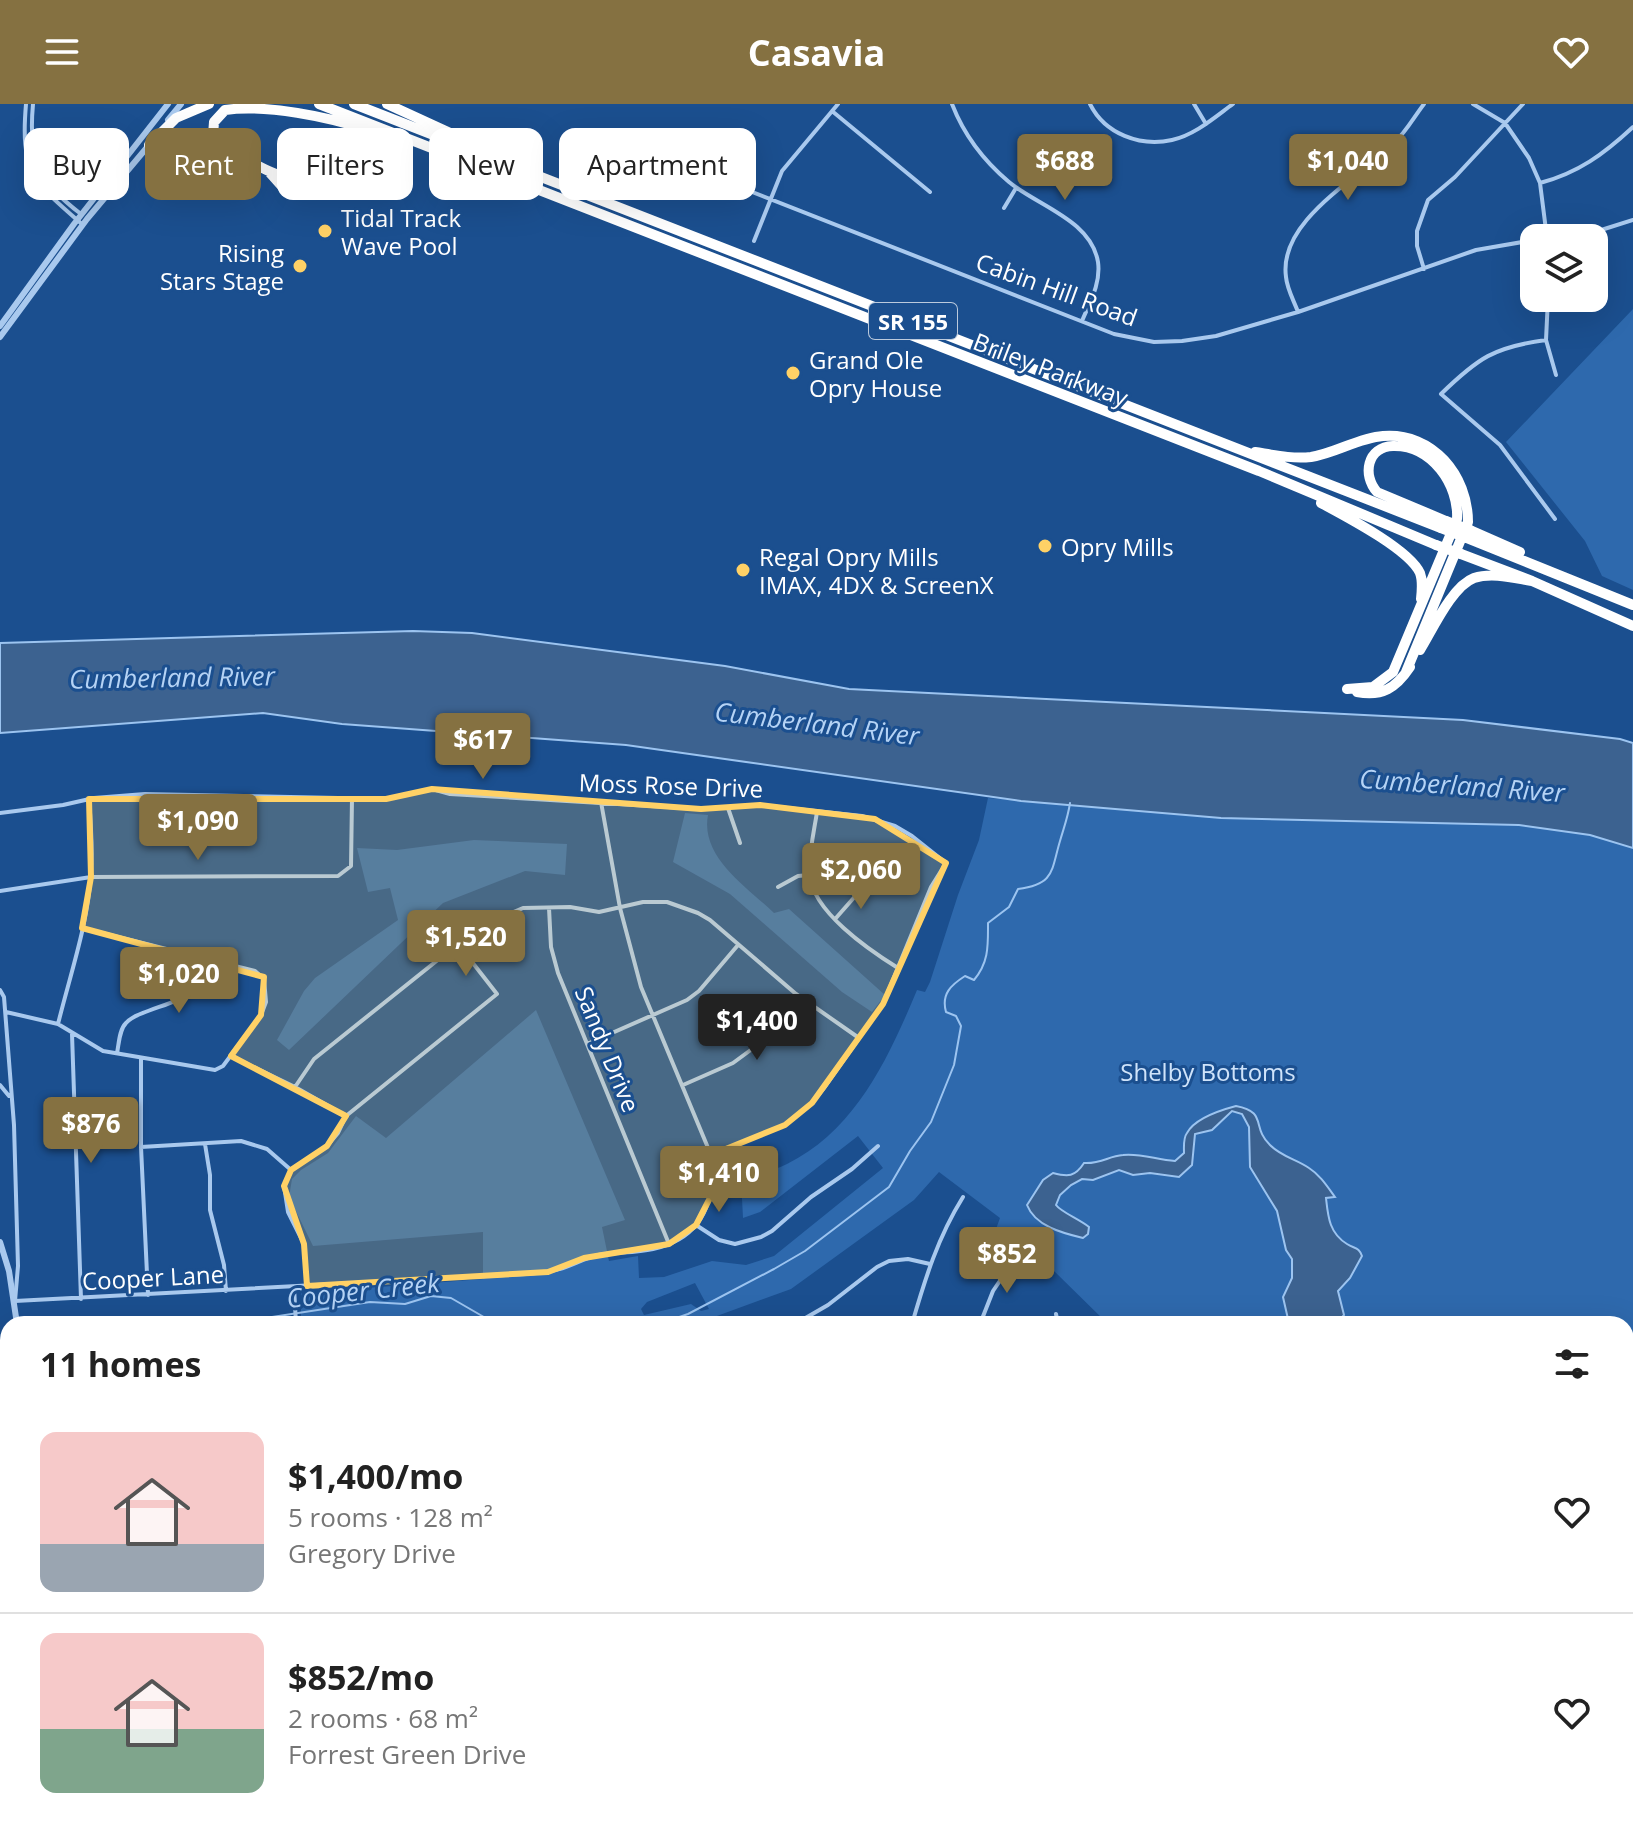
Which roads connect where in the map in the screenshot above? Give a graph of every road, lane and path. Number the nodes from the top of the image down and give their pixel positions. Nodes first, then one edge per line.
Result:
1 (26, 104) edge
2 (33, 104) edge
3 (168, 104) edge
4 (181, 104) edge
5 (209, 104) edge
6 (224, 104) edge
7 (319, 104) edge
8 (354, 104) edge
9 (387, 104) edge
10 (838, 104) edge
11 (952, 104) edge
12 (1090, 104) edge
13 (1194, 104) edge
14 (1233, 104) edge
15 (1424, 104) edge
16 (1473, 104) edge
17 (1523, 104) edge
18 (248, 106) edge
19 (832, 111) junction
20 (1505, 123) junction
21 (1206, 124) junction
22 (1633, 127) edge
23 (27, 128) edge
24 (28, 128) edge
25 (162, 128) edge
26 (166, 128) edge
27 (429, 148) edge
28 (145, 149) edge
29 (429, 151) edge
30 (265, 168) junction
31 (277, 174) edge
32 (277, 181) edge
33 (559, 181) edge
34 (559, 183) edge
35 (1540, 183) junction
36 (1016, 188) junction
37 (756, 192) edge
38 (930, 192) dead end
39 (543, 193) edge
40 (770, 197) junction
41 (52, 200) edge
42 (62, 200) edge
43 (602, 200) edge
44 (1004, 208) dead end
45 (82, 220) junction
46 (1633, 220) edge
47 (1546, 224) edge
48 (1608, 228) edge
49 (754, 241) dead end
50 (1520, 242) edge
51 (1424, 269) junction
52 (1298, 312) junction
53 (1547, 312) edge
54 (1082, 321) junction
55 (0, 326) edge
56 (0, 337) edge
57 (1546, 340) junction
58 (1556, 375) dead end
59 (1238, 450) junction
60 (1259, 471) junction
61 (1555, 519) dead end
62 (1444, 524) junction
63 (1532, 581) junction
64 (1633, 605) edge
65 (1415, 619) junction
66 (1633, 626) edge
67 (1406, 672) junction
68 (352, 798) junction
69 (89, 799) junction
70 (601, 802) junction
71 (728, 808) junction
72 (817, 812) junction
73 (0, 813) edge
74 (740, 843) dead end
75 (809, 875) junction
76 (91, 877) junction
77 (865, 885) dead end
78 (778, 887) dead end
79 (0, 891) edge
80 (549, 908) junction
81 (620, 908) junction
82 (836, 918) junction
83 (82, 928) junction
84 (458, 944) junction
85 (738, 945) junction
86 (205, 959) junction
87 (898, 968) junction
88 (0, 990) edge
89 (796, 994) junction
90 (6, 1012) junction
91 (654, 1016) junction
92 (58, 1024) junction
93 (72, 1032) junction
94 (859, 1038) junction
95 (587, 1044) junction
96 (117, 1053) junction
97 (231, 1056) junction
98 (141, 1059) junction
99 (0, 1085) edge
100 (683, 1085) junction
101 (295, 1087) junction
102 (11, 1097) junction
103 (346, 1116) junction
104 (205, 1143) junction
105 (878, 1146) dead end
106 (141, 1147) junction
107 (711, 1155) junction
108 (291, 1170) junction
109 (963, 1197) dead end
110 (696, 1225) junction
111 (0, 1242) edge
112 (669, 1244) junction
113 (1016, 1257) dead end
114 (930, 1264) junction
115 (18, 1266) junction
116 (9, 1271) junction
117 (14, 1283) junction
118 (0, 1284) edge
119 (307, 1286) junction
120 (294, 1287) junction
121 (226, 1291) junction
122 (148, 1295) junction
123 (81, 1299) junction
124 (15, 1301) junction
125 (16, 1316) edge
126 (296, 1316) edge
127 (809, 1316) edge
128 (914, 1316) edge
129 (983, 1316) edge

1 - 23 street
2 - 24 street
3 - 45 street
4 - 25 street
5 - 26 highway
6 - 18 highway
7 - 27 highway, Briley Parkway / SR 155
8 - 34 highway, Briley Parkway / SR 155
9 - 33 highway
10 - 19 street
11 - 36 street
12 - 21 street
13 - 21 street
14 - 21 street
15 - 52 street
16 - 20 street
17 - 20 street
18 - 29 highway
18 - 30 highway
19 - 38 street
19 - 40 street
20 - 35 street
20 - 51 street
22 - 35 street
28 - 45 street
30 - 31 highway
30 - 32 highway
35 - 47 street
36 - 44 street
36 - 54 street
37 - 40 street, Cabin Hill Road
39 - 60 highway, Briley Parkway / SR 155
40 - 49 street
40 - 54 street, Cabin Hill Road
41 - 45 street
42 - 45 street
43 - 59 highway, Briley Parkway / SR 155
45 - 55 street
45 - 56 street
46 - 48 street
50 - 51 street, Cabin Hill Road
51 - 52 street, Cabin Hill Road
52 - 54 street, Cabin Hill Road
53 - 57 street
57 - 58 street
57 - 61 street
59 - 62 highway, Briley Parkway / SR 155
59 - 67 highway
60 - 63 highway, Briley Parkway / SR 155, bridge
60 - 65 highway
62 - 64 highway, Briley Parkway / SR 155, bridge
62 - 65 highway
63 - 66 highway, Briley Parkway / SR 155
63 - 67 highway
65 - 67 highway
68 - 69 street, Moss Rose Drive
68 - 70 street, Moss Rose Drive
68 - 76 street
69 - 73 street, Moss Rose Drive
69 - 76 street
70 - 71 street, Moss Rose Drive
70 - 81 street
71 - 72 street, Moss Rose Drive
71 - 74 street
72 - 75 street
72 - 87 street, Moss Rose Drive
75 - 78 street
75 - 82 street
76 - 79 street
76 - 83 street
77 - 82 street
80 - 81 street
80 - 84 street
80 - 95 street, Sandy Drive
81 - 85 street
81 - 91 street
82 - 87 street
83 - 86 street
83 - 92 street
84 - 101 street
84 - 103 street
85 - 89 street
85 - 91 street
86 - 96 street
86 - 97 street
87 - 94 street
88 - 90 street
89 - 94 street
89 - 100 street
90 - 92 street
90 - 102 street
91 - 95 street
91 - 100 street
92 - 93 street
93 - 96 street
93 - 123 street
94 - 107 street
95 - 112 street, Sandy Drive
96 - 98 street
97 - 98 street
97 - 101 street
98 - 106 street
99 - 102 street
100 - 107 street
101 - 103 street
102 - 115 street
103 - 108 street
104 - 106 street
104 - 108 street
104 - 121 street
105 - 110 street
106 - 122 street
107 - 110 street
108 - 119 street
109 - 114 street
110 - 112 street
111 - 116 street
112 - 119 street
113 - 129 street
114 - 127 street
114 - 128 street
115 - 116 street
115 - 117 street
116 - 117 street
117 - 118 street
117 - 124 street
119 - 120 street, Cooper Lane
120 - 121 street, Cooper Lane
120 - 126 street
121 - 122 street, Cooper Lane
122 - 123 street, Cooper Lane
123 - 124 street, Cooper Lane
124 - 125 street

